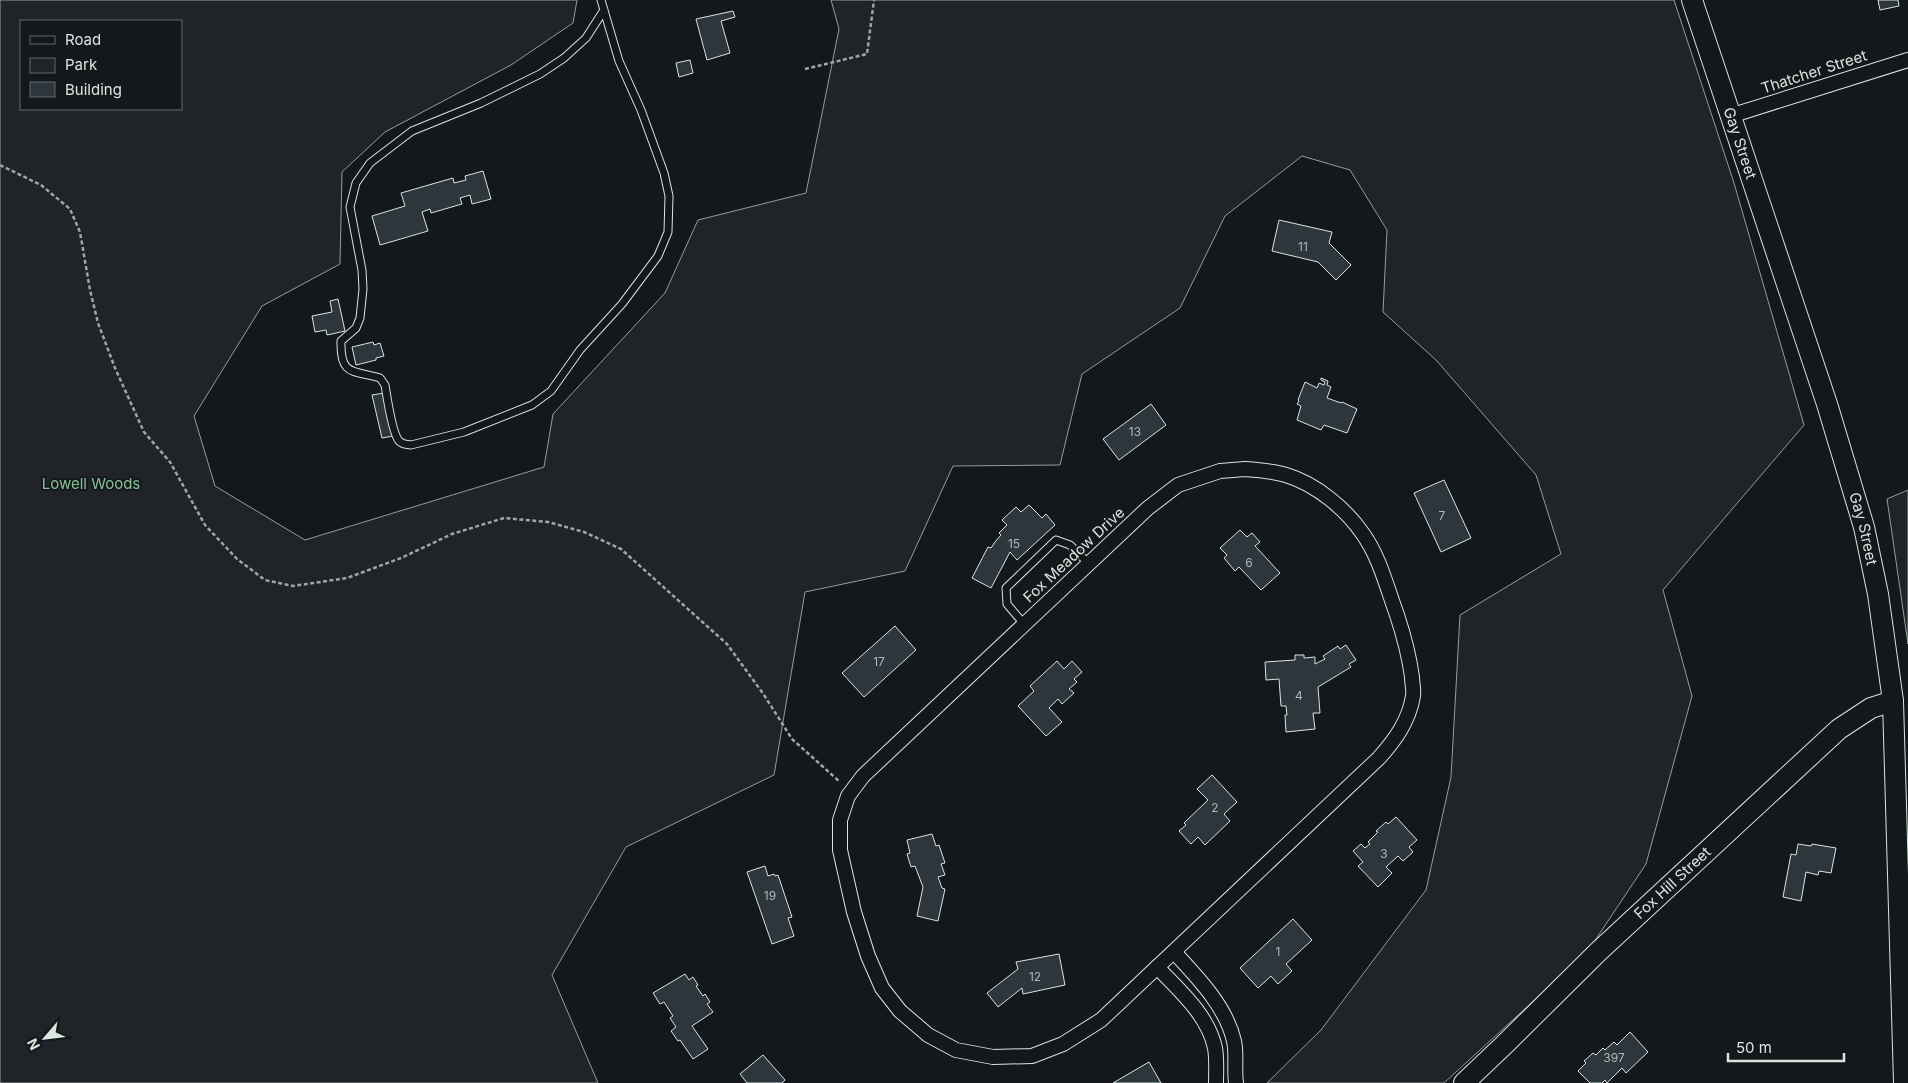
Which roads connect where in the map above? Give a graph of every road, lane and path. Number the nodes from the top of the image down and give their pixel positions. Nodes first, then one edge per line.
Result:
1 (601, 0) edge
2 (874, 0) edge
3 (1692, 0) edge
4 (604, 10) junction
5 (1908, 60) edge
6 (805, 69) dead end
7 (1730, 116) junction
8 (0, 165) edge
9 (1088, 563) junction
10 (1024, 624) junction
11 (1893, 701) junction
12 (851, 792) junction
13 (1174, 952) junction
14 (1157, 967) junction
15 (1216, 1083) edge
16 (1236, 1083) edge
17 (1464, 1083) edge
18 (1904, 1083) edge

1 - 4 lane
2 - 6 path
3 - 7 street, Gay Street
4 - 4 lane
5 - 7 street, Thatcher Street
7 - 11 street, Gay Street
8 - 12 path
9 - 10 street, Fox Meadow Drive
9 - 10 lane
9 - 13 street, Fox Meadow Drive
10 - 12 street, Fox Meadow Drive
11 - 17 street, Fox Hill Street
11 - 18 street, Gay Street
12 - 14 street, Fox Meadow Drive
13 - 14 street, Fox Meadow Drive
13 - 16 street
14 - 15 street

